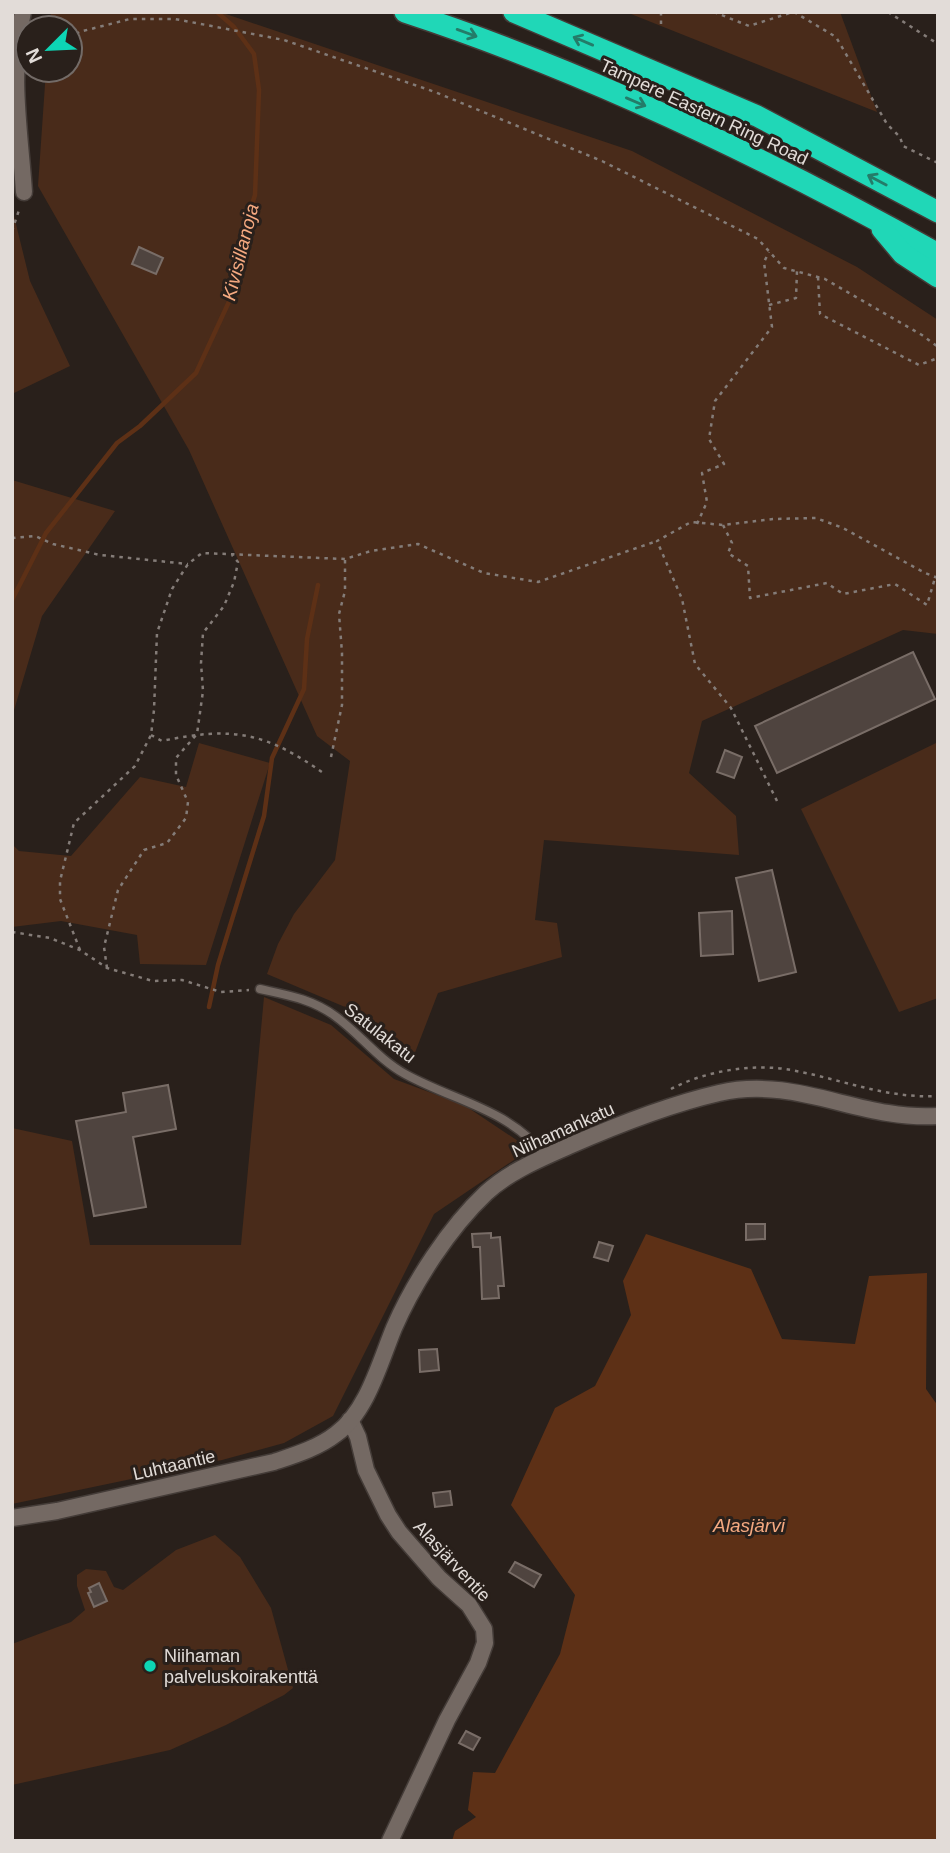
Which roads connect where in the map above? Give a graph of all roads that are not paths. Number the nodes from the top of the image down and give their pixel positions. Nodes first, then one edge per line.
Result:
1 (23, 12) edge
2 (405, 12) edge
3 (514, 12) edge
4 (24, 192) road end
5 (938, 212) edge
6 (874, 219) junction
7 (938, 254) edge
8 (938, 277) edge
9 (260, 989) road end
10 (938, 1116) edge
11 (546, 1156) junction
12 (350, 1420) junction
13 (338, 1433) joint
14 (12, 1518) edge
15 (390, 1841) edge

1 - 4 street
2 -> 6 highway, Tampere Eastern Ring Road
5 -> 3 highway, Tampere Eastern Ring Road
6 - 7 highway, Tampere Eastern Ring Road
6 - 8 highway
9 - 11 lane, Satulakatu
10 - 11 street, Niihamankatu
11 - 12 street, Niihamankatu
12 - 13 street, Niihamankatu
12 - 15 street, Alasjärventie
13 - 14 street, Luhtaantie

